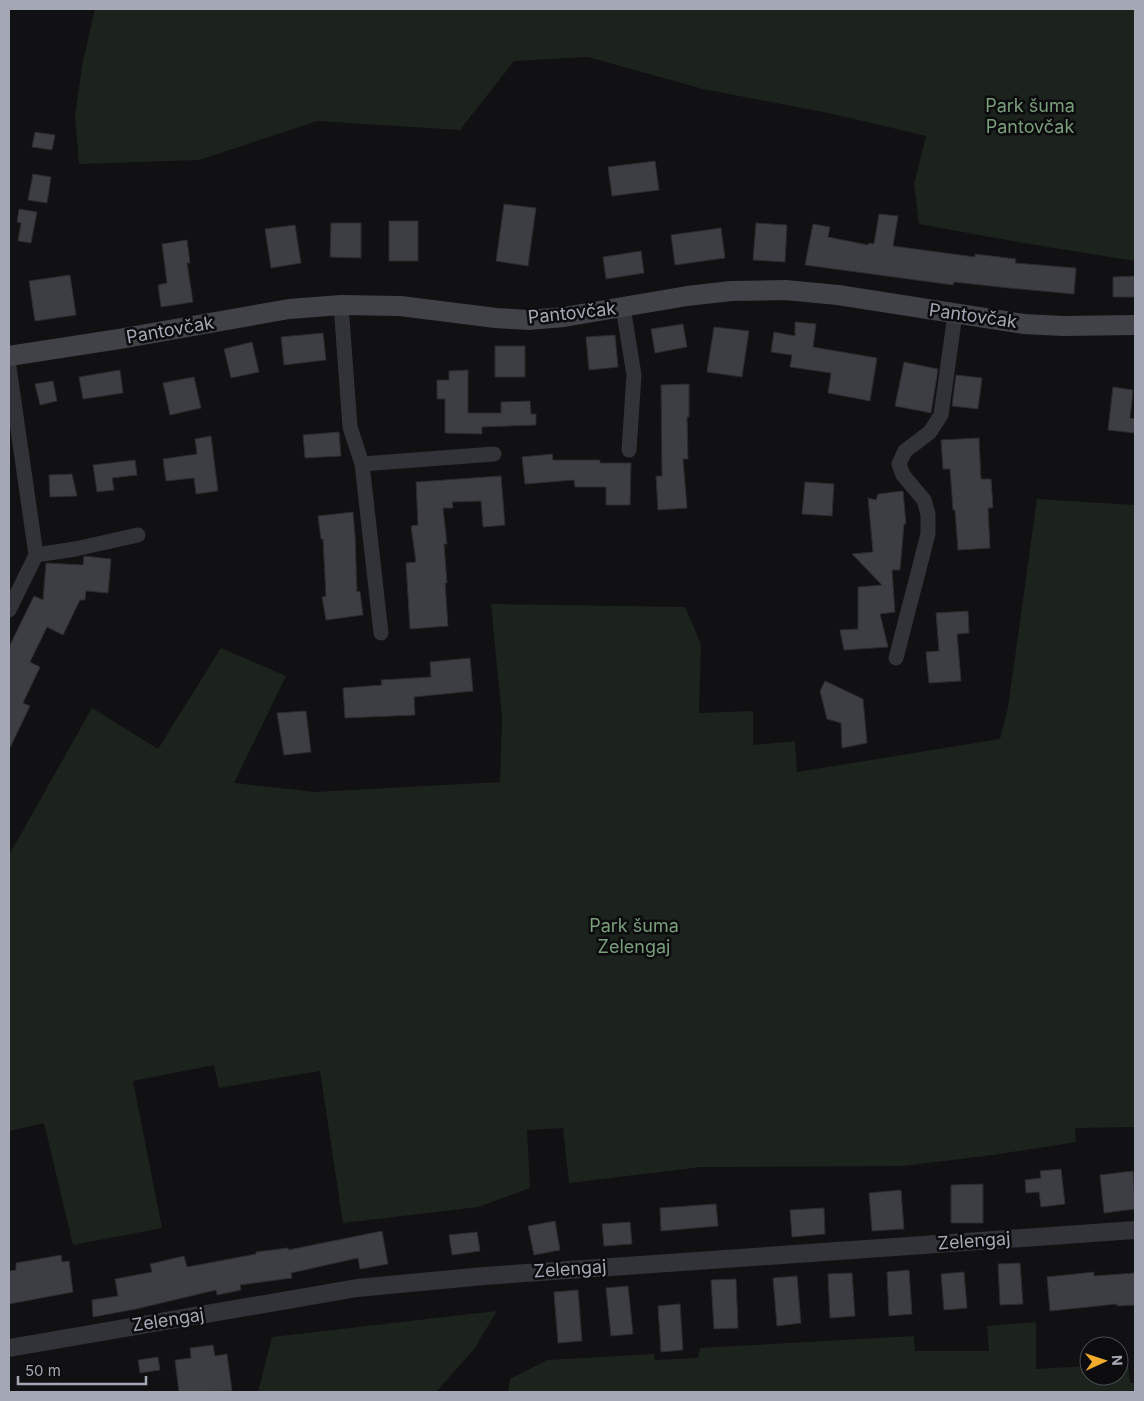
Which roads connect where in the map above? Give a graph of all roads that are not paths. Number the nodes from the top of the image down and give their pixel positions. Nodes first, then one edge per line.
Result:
1 (341, 305) junction
2 (623, 308) junction
3 (955, 314) junction
4 (1135, 325) edge
5 (9, 356) edge
6 (9, 367) edge
7 (629, 450) dead end
8 (494, 454) dead end
9 (362, 464) junction
10 (138, 535) dead end
11 (36, 555) junction
12 (9, 610) edge
13 (381, 632) dead end
14 (896, 658) dead end
15 (1135, 1230) edge
16 (9, 1348) edge

1 - 2 main road, Pantovčak
1 - 5 main road, Pantovčak
1 - 9 street
2 - 3 main road, Pantovčak
2 - 7 street
3 - 4 main road, Pantovčak
3 - 14 street
6 - 11 street
8 - 9 street
9 - 13 street
10 - 11 street
11 - 12 street
15 - 16 street, Zelengaj

